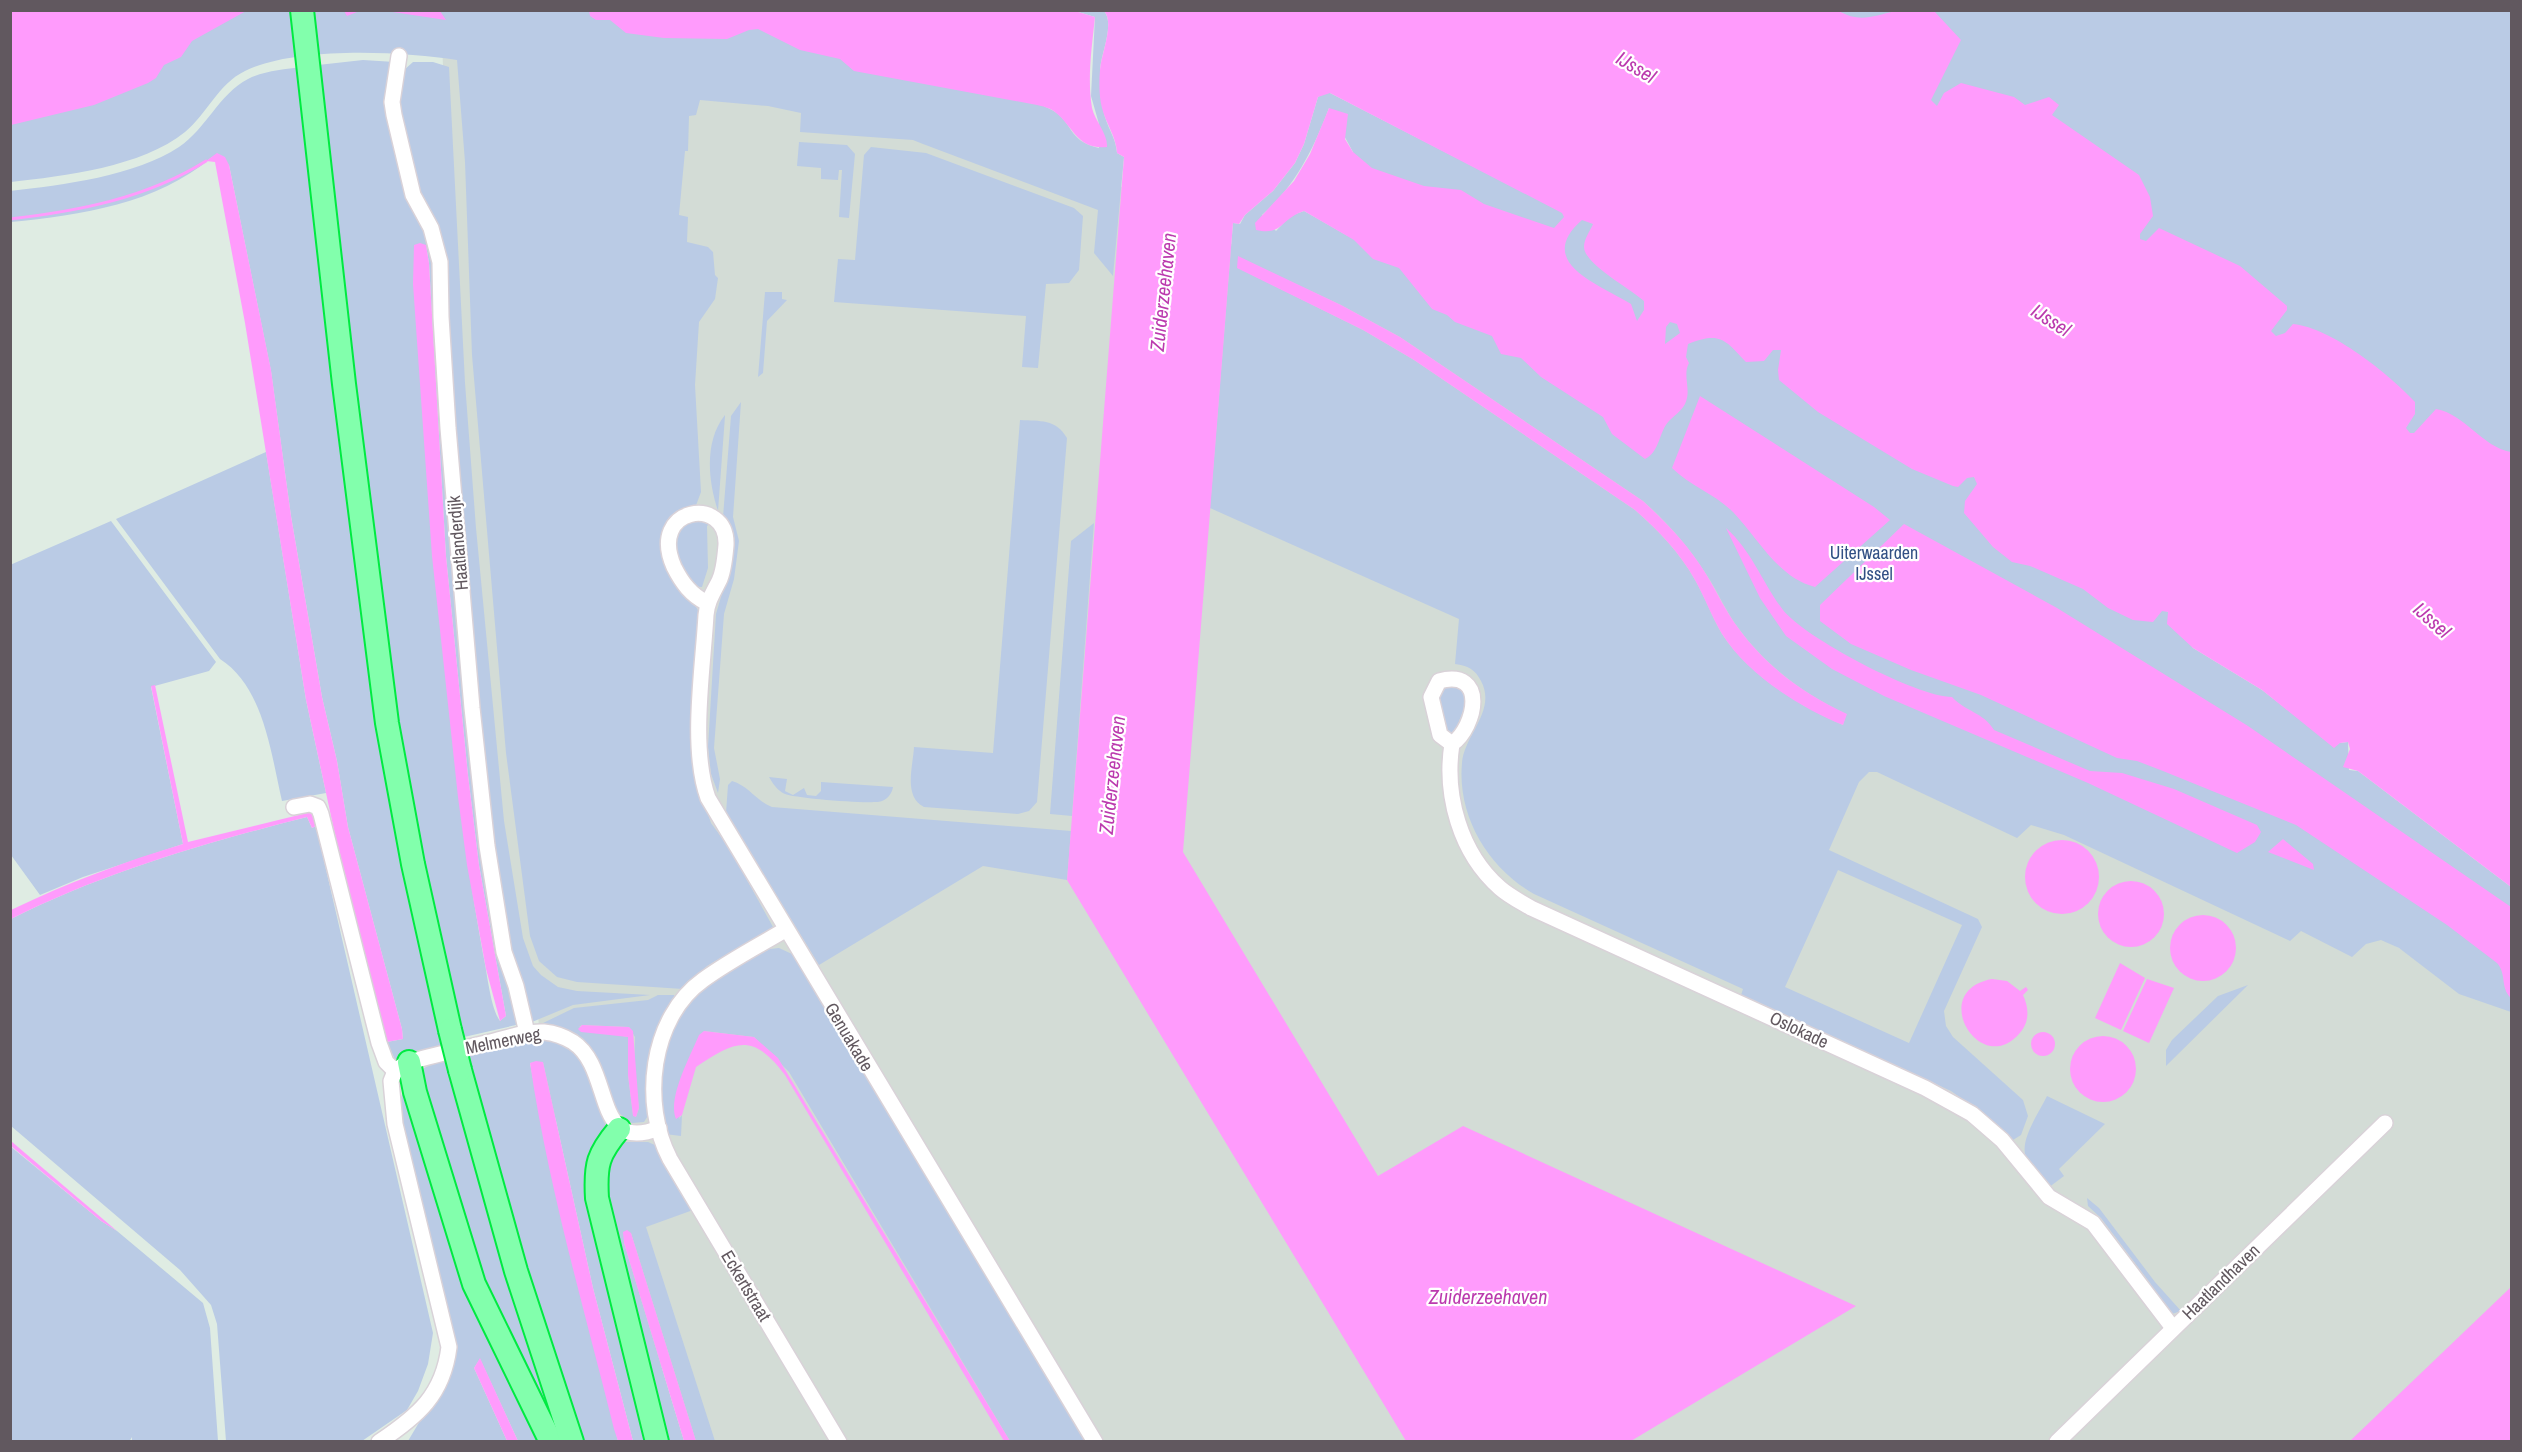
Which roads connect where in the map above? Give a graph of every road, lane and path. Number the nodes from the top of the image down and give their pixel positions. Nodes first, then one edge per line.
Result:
1 (302, 10) edge
2 (399, 56) dead end
3 (707, 603) junction
4 (1452, 744) dead end
5 (294, 807) dead end
6 (785, 930) junction
7 (527, 1034) junction
8 (402, 1066) junction
9 (2385, 1123) dead end
10 (658, 1128) junction
11 (619, 1129) junction
12 (2173, 1328) junction
13 (379, 1442) edge
14 (551, 1442) edge
15 (572, 1442) edge
16 (657, 1442) edge
17 (839, 1442) edge
18 (1095, 1442) edge
19 (2057, 1442) edge

1 - 15 highway, bridge
2 - 7 street, Haatlanderdijk
3 - 3 street, Genuakade
3 - 6 street, Genuakade
4 - 12 street, Oslokade
5 - 8 street
6 - 10 street
6 - 18 street, Genuakade
7 - 8 street, Melmerweg
7 - 11 street, Melmerweg
8 - 13 street
8 - 14 highway
9 - 12 street, Haatlandhaven
10 - 11 street
10 - 17 street, Eckertstraat
11 - 16 highway
12 - 19 street, Haatlandhaven

